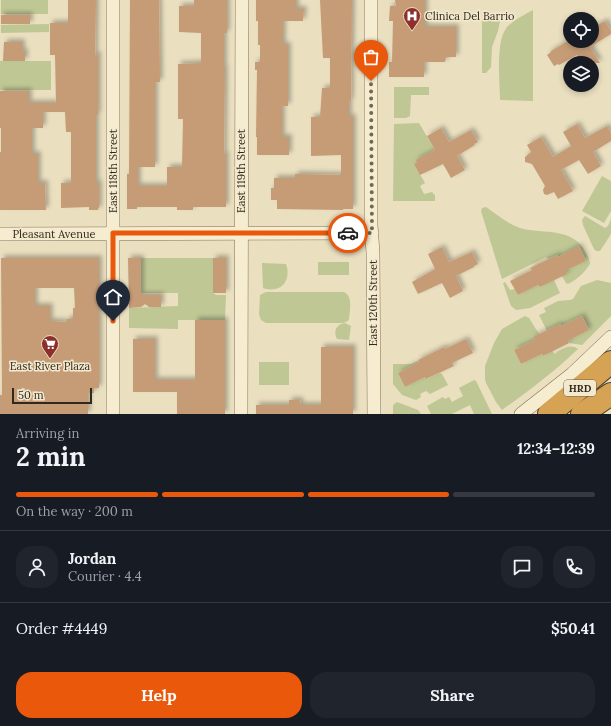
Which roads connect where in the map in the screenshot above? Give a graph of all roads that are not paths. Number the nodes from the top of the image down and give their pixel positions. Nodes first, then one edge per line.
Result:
1 (113, 0) edge
2 (242, 0) edge
3 (371, 0) edge
4 (113, 233) junction
5 (372, 233) junction
6 (0, 234) edge
7 (241, 234) junction
8 (611, 336) edge
9 (611, 362) edge
10 (611, 394) edge
11 (611, 411) edge
12 (112, 414) edge
13 (241, 414) edge
14 (374, 414) edge
15 (521, 414) edge
16 (548, 414) edge
17 (582, 414) edge
18 (606, 414) edge

1 - 4 street, East 118th Street
2 - 7 street, East 119th Street
3 - 5 street, East 120th Street
4 - 6 street, Pleasant Avenue
4 - 7 street, Pleasant Avenue
4 - 12 street, East 118th Street
5 - 7 street, Pleasant Avenue
5 - 14 street, East 120th Street
7 - 13 street, East 119th Street
8 - 15 street
9 - 16 highway, HRD
10 - 17 highway
11 - 18 highway

